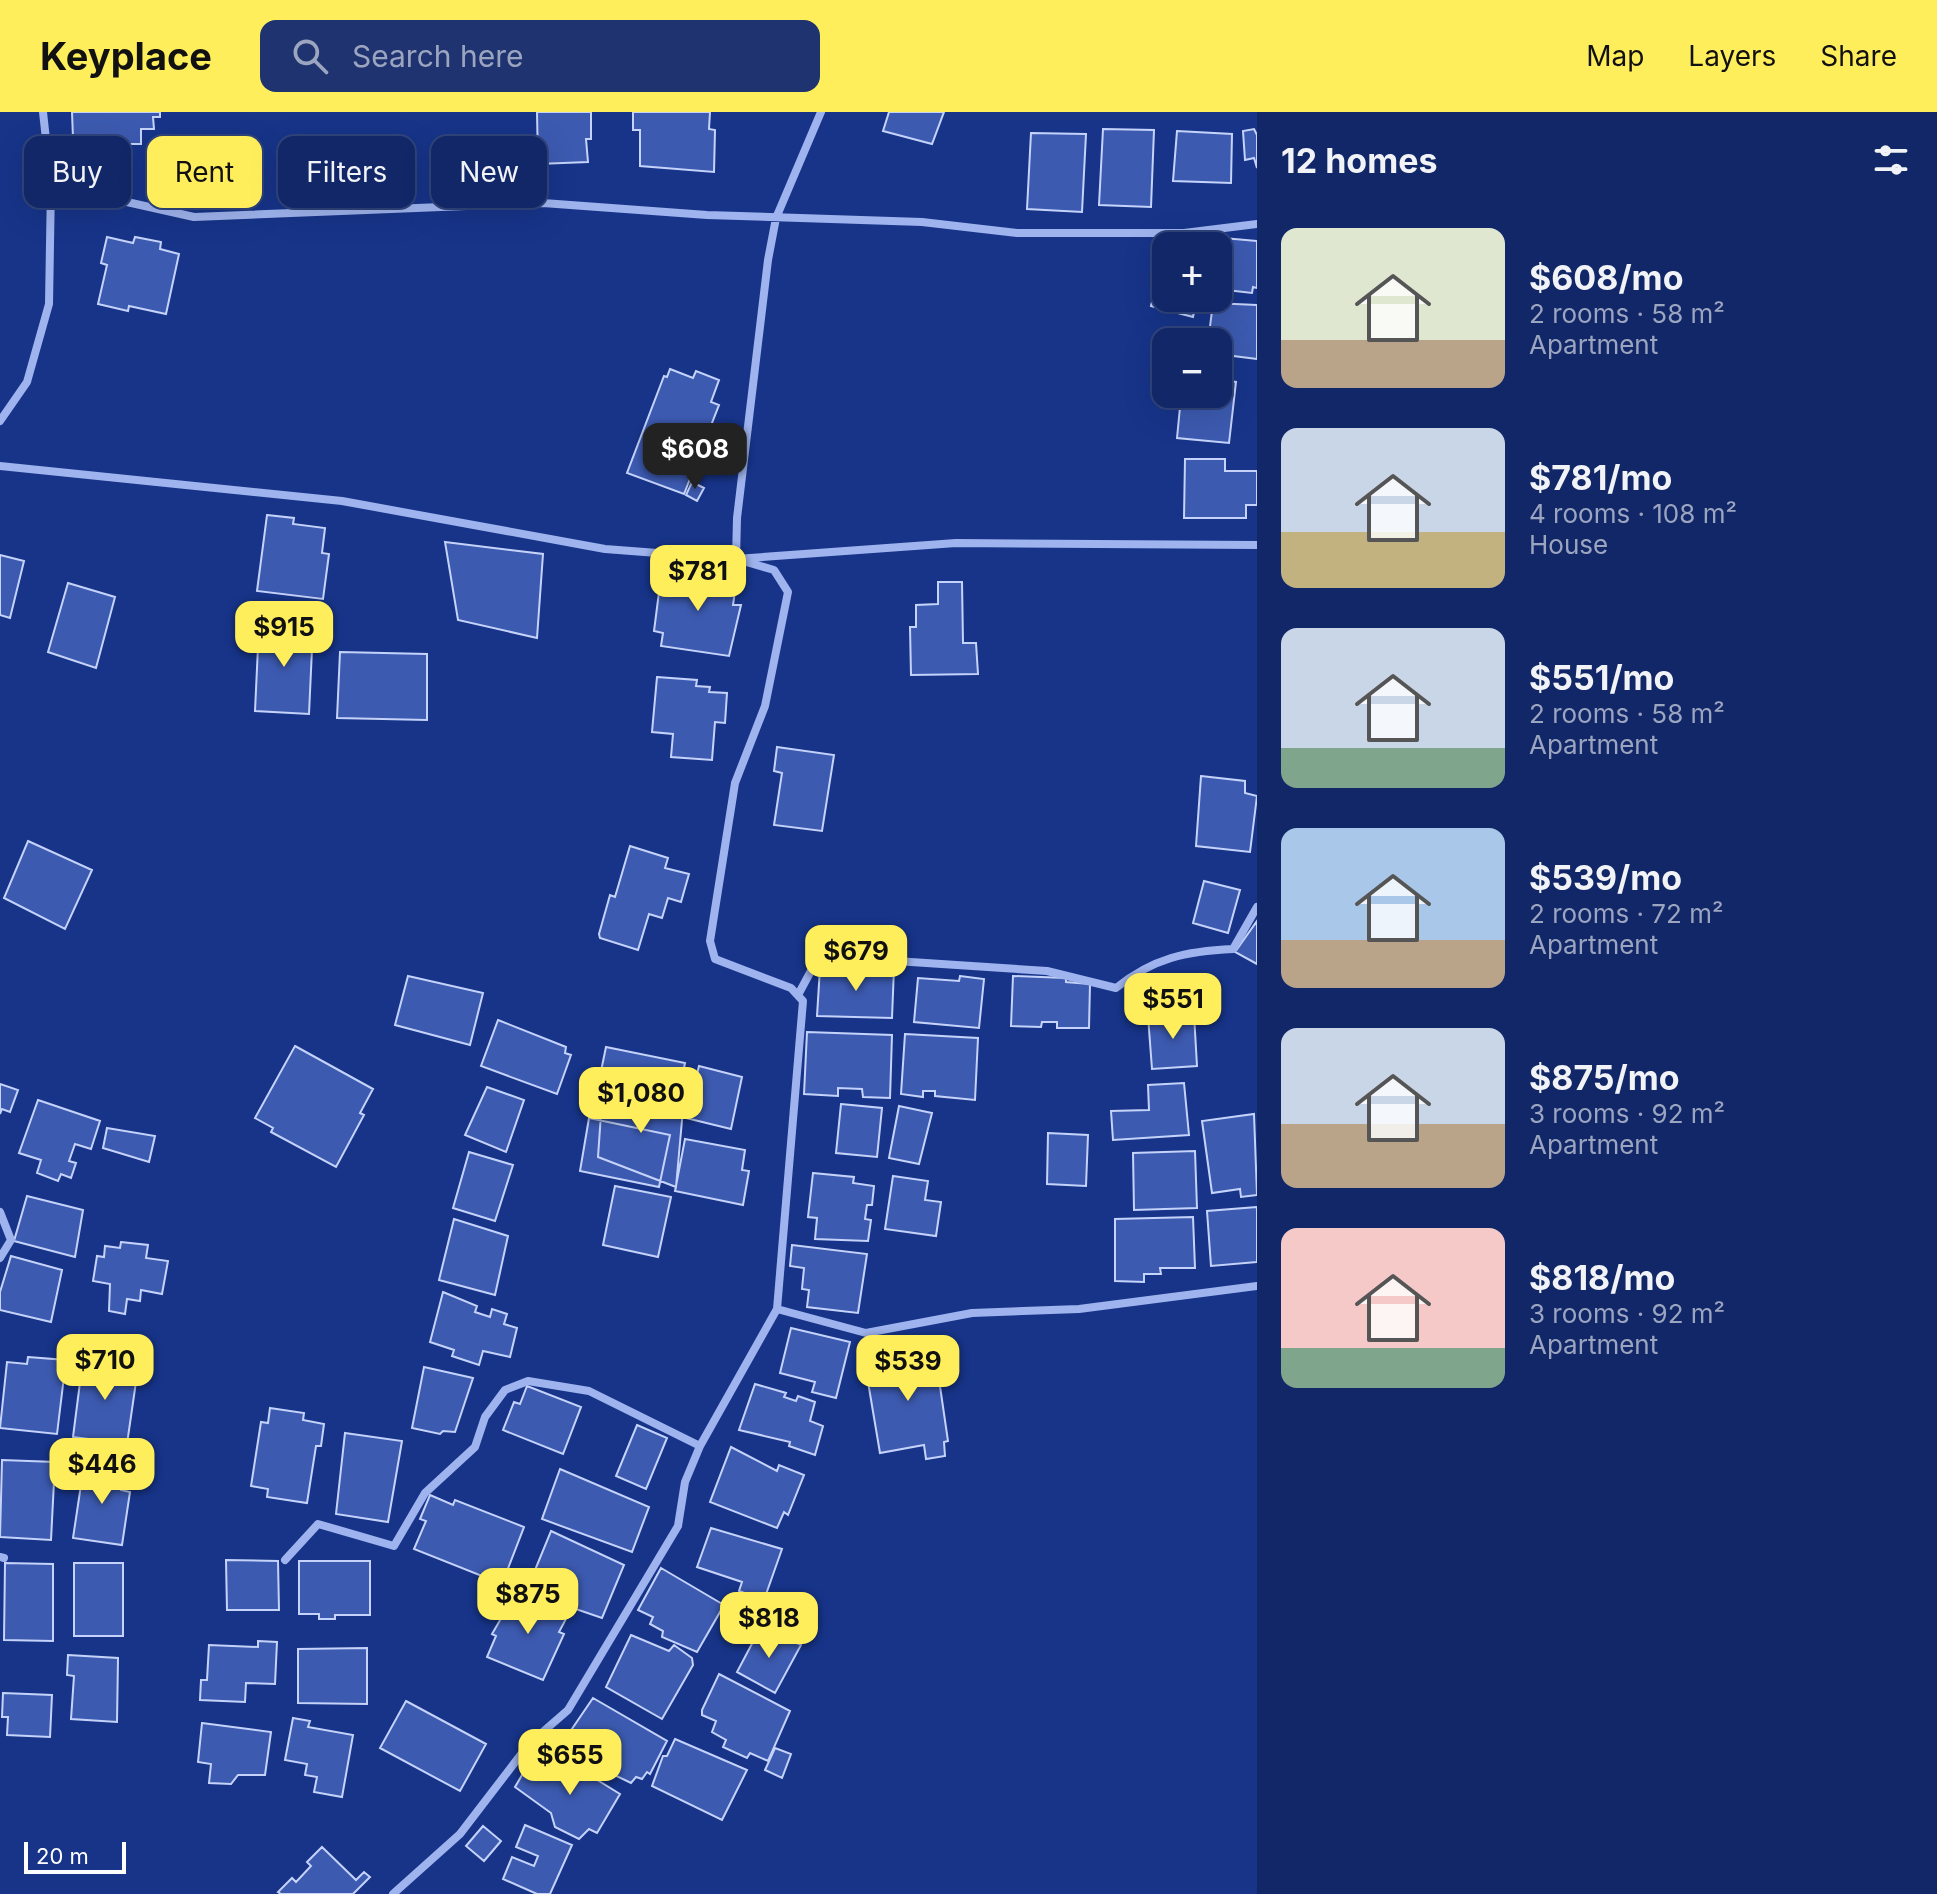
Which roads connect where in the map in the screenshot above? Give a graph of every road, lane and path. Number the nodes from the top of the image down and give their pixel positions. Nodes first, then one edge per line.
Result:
1 (43, 112) edge
2 (821, 112) edge
3 (46, 136) edge
4 (131, 203) edge
5 (51, 208) edge
6 (776, 218) junction
7 (1257, 224) edge
8 (0, 421) edge
9 (0, 466) edge
10 (1257, 545) edge
11 (736, 559) junction
12 (1257, 907) edge
13 (798, 995) junction
14 (0, 1212) edge
15 (0, 1258) edge
16 (1257, 1286) edge
17 (777, 1309) junction
18 (700, 1446) junction
19 (285, 1560) dead end
20 (393, 1894) edge

1 - 3 street
2 - 6 street
4 - 6 street
5 - 8 street
6 - 7 street
6 - 11 street
9 - 11 street
10 - 11 street
11 - 13 street
12 - 13 street
13 - 17 street
14 - 15 street
16 - 17 street
17 - 18 street
18 - 19 street
18 - 20 street

